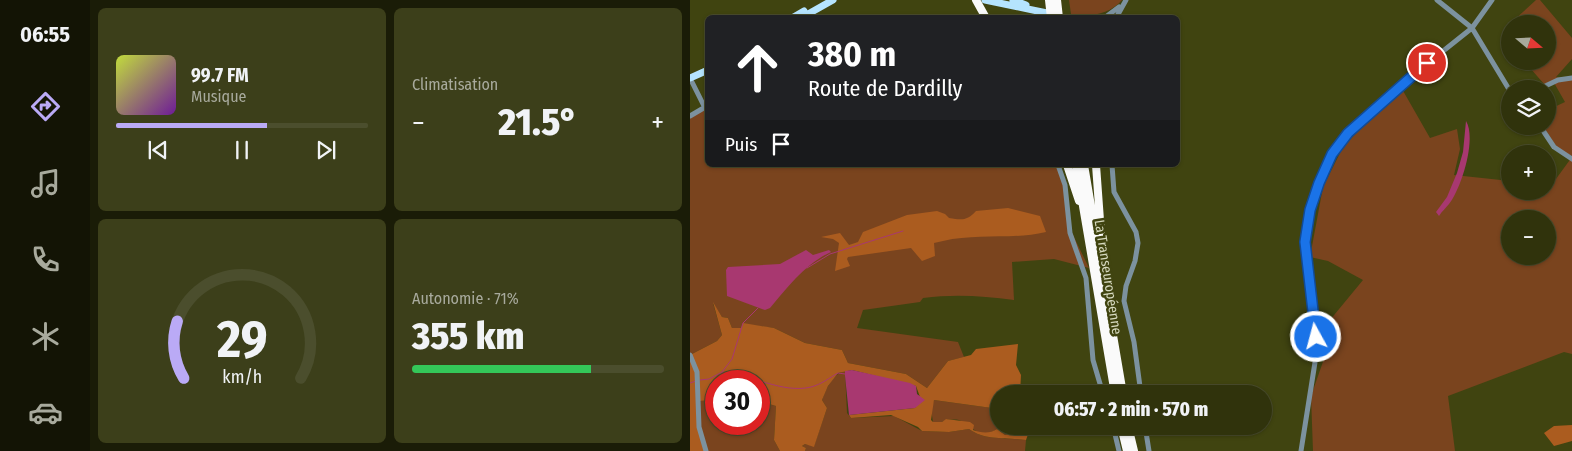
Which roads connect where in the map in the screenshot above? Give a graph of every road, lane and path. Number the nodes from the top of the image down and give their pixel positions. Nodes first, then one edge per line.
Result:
1 (824, 0) edge
2 (833, 0) edge
3 (976, 0) edge
4 (985, 0) edge
5 (1013, 0) edge
6 (1049, 0) edge
7 (1057, 0) edge
8 (1436, 0) edge
9 (1492, 0) edge
10 (1125, 2) edge
11 (1046, 14) edge
12 (797, 15) edge
13 (806, 15) edge
14 (984, 15) edge
15 (1059, 15) edge
16 (1109, 15) edge
17 (1118, 15) edge
18 (1472, 28) junction
19 (705, 66) edge
20 (705, 72) edge
21 (690, 74) edge
22 (1572, 78) edge
23 (691, 80) edge
24 (1503, 80) edge
25 (1556, 81) edge
26 (705, 105) edge
27 (705, 108) edge
28 (690, 116) edge
29 (1546, 135) edge
30 (1572, 159) edge
31 (1059, 167) edge
32 (1068, 167) edge
33 (1076, 167) edge
34 (1084, 167) edge
35 (1096, 167) edge
36 (1112, 167) edge
37 (1089, 234) junction
38 (1100, 261) junction
39 (690, 355) edge
40 (1100, 385) edge
41 (1113, 385) edge
42 (1121, 385) edge
43 (1140, 385) edge
44 (1116, 435) edge
45 (1123, 435) edge
46 (1130, 435) edge
47 (1146, 435) edge
48 (706, 451) edge
49 (1119, 451) edge
50 (1127, 451) edge
51 (1134, 451) edge
52 (1149, 451) edge
53 (1302, 451) edge

1 - 12 main road
2 - 13 main road
3 - 14 highway
4 - 11 main road
5 - 11 main road
6 - 11 highway
7 - 15 highway
8 - 18 street
9 - 18 street
10 - 16 street
10 - 17 street
18 - 24 street
18 - 53 street
19 - 21 main road
20 - 23 main road
22 - 25 street
23 - 26 street
27 - 28 street
29 - 30 street
31 - 40 street
32 - 37 highway
33 - 37 highway, La Transeuropéenne
34 - 38 highway, La Transeuropéenne
35 - 38 highway
36 - 43 street
37 - 41 highway, La Transeuropéenne
38 - 42 highway, La Transeuropéenne
39 - 48 street
44 - 49 street
45 - 50 highway
46 - 51 highway
47 - 52 street

